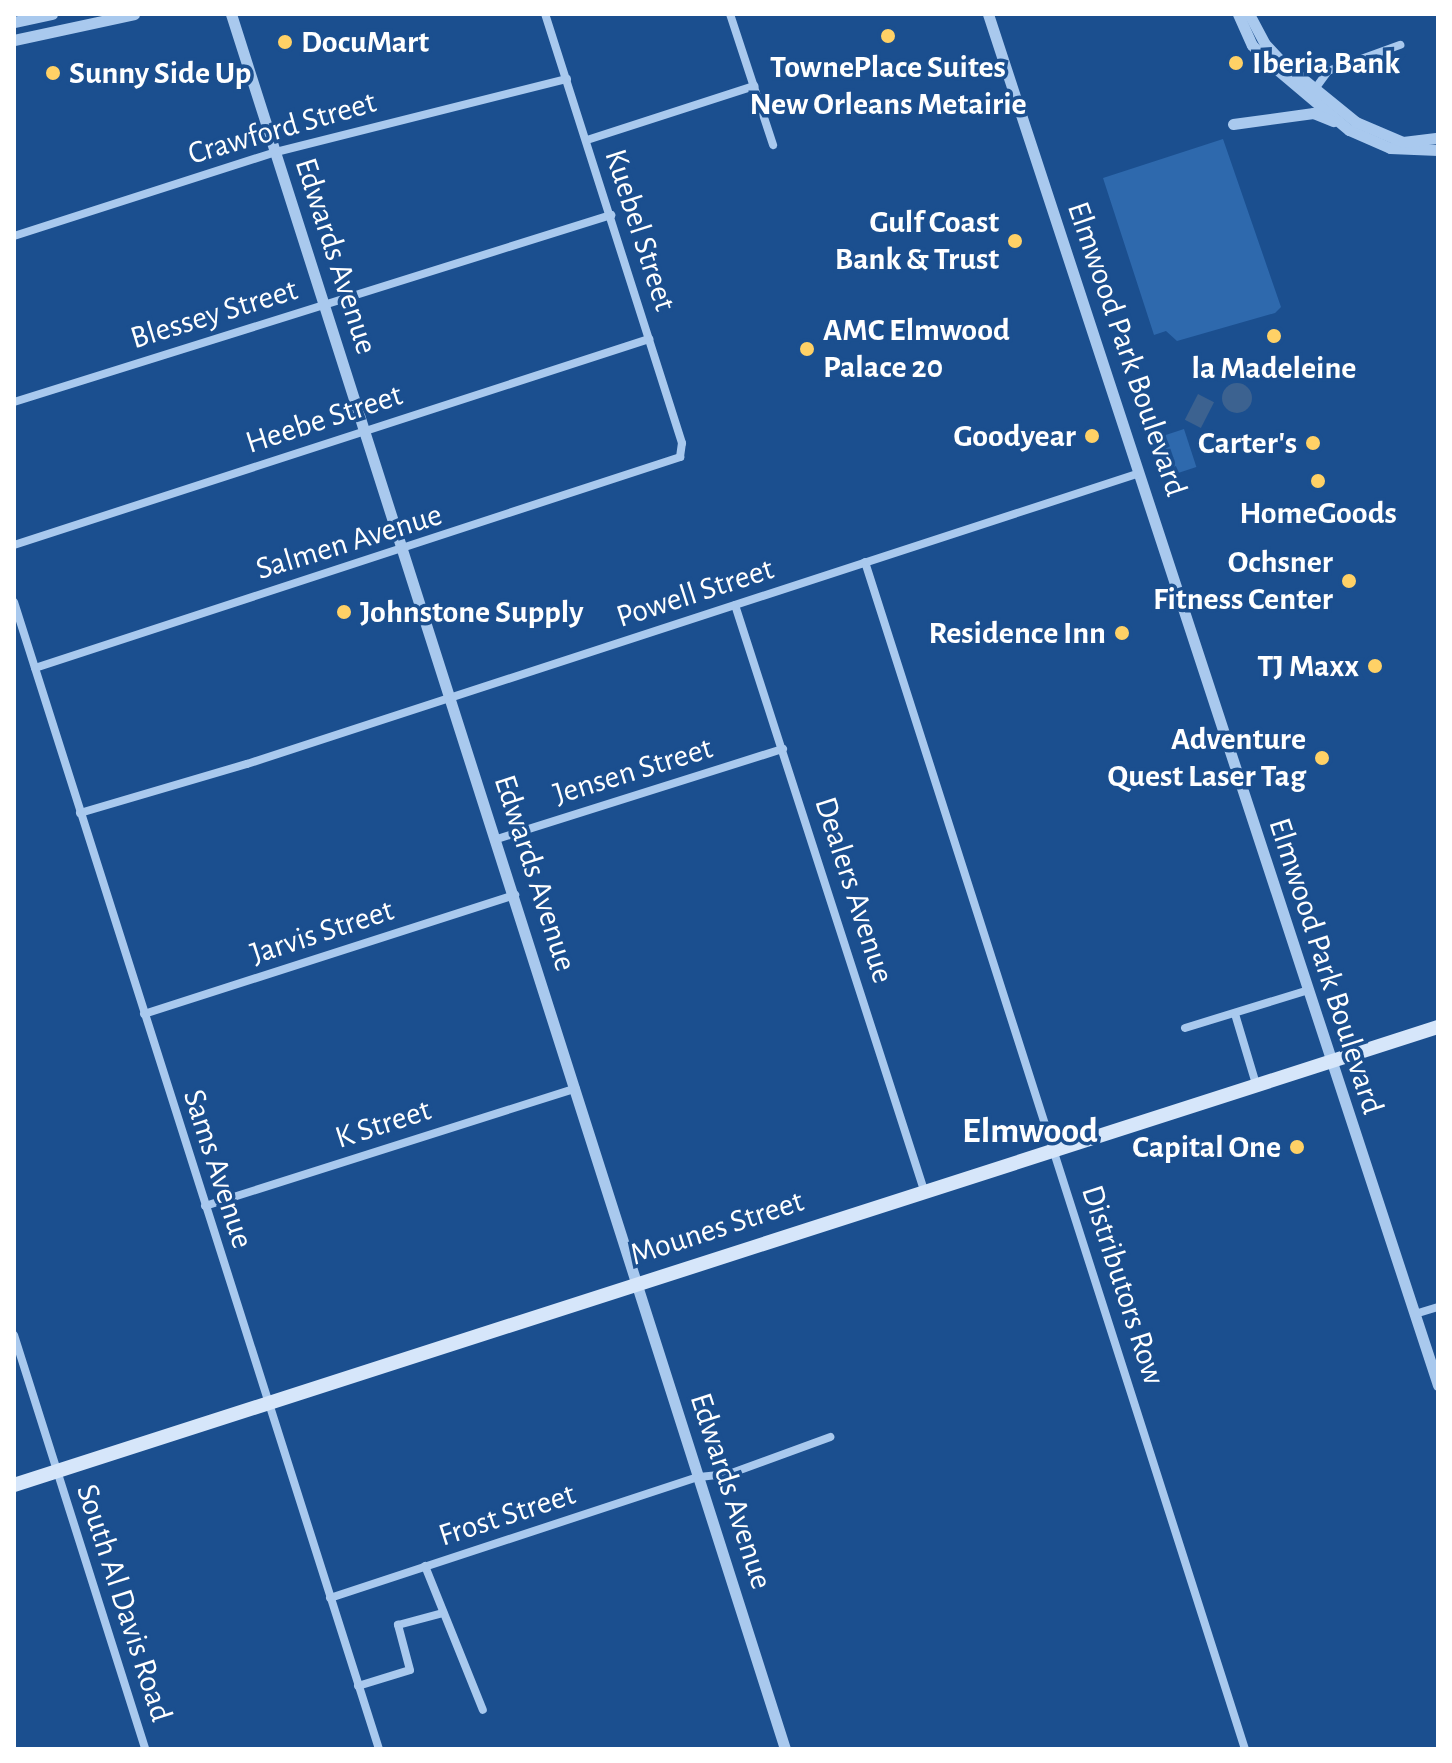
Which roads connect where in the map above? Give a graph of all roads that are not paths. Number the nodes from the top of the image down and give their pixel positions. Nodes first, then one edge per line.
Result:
1 (52, 14) edge
2 (134, 14) edge
3 (231, 14) edge
4 (545, 14) edge
5 (730, 14) edge
6 (988, 14) edge
7 (1238, 14) edge
8 (1249, 14) edge
9 (14, 22) edge
10 (14, 40) edge
11 (1400, 45) dead end
12 (567, 79) junction
13 (754, 86) junction
14 (1315, 89) junction
15 (1233, 124) dead end
16 (1344, 126) junction
17 (1438, 138) edge
18 (587, 140) junction
19 (773, 145) dead end
20 (1438, 150) edge
21 (276, 152) junction
22 (611, 215) junction
23 (14, 236) edge
24 (324, 305) junction
25 (649, 339) junction
26 (14, 402) edge
27 (364, 431) junction
28 (676, 459) joint
29 (1141, 472) junction
30 (14, 545) edge
31 (403, 550) junction
32 (865, 562) junction
33 (14, 602) edge
34 (735, 605) junction
35 (35, 668) junction
36 (450, 696) junction
37 (783, 749) junction
38 (80, 813) junction
39 (497, 839) junction
40 (515, 895) junction
41 (1305, 991) junction
42 (144, 1014) junction
43 (1235, 1014) junction
44 (1438, 1027) edge
45 (1185, 1028) dead end
46 (1328, 1060) junction
47 (1256, 1084) junction
48 (576, 1088) junction
49 (1054, 1148) junction
50 (924, 1190) junction
51 (205, 1206) junction
52 (638, 1284) junction
53 (1438, 1307) edge
54 (1415, 1314) junction
55 (14, 1335) edge
56 (1438, 1385) edge
57 (268, 1404) junction
58 (830, 1437) dead end
59 (57, 1471) junction
60 (699, 1477) junction
61 (14, 1485) edge
62 (425, 1566) junction
63 (330, 1598) junction
64 (443, 1613) junction
65 (358, 1686) junction
66 (483, 1710) dead end
67 (145, 1749) edge
68 (379, 1749) edge
69 (785, 1749) edge
70 (1245, 1749) edge

1 - 9 street
2 - 10 street
3 - 21 street, Edwards Avenue
4 - 12 street, Kuebel Street
5 - 13 street
6 - 29 street, Elmwood Park Boulevard
7 - 16 street
8 - 14 street
11 - 14 street
12 - 18 street, Kuebel Street
12 - 21 street, Crawford Street
13 - 18 street
13 - 19 street
14 - 17 street
15 - 16 street
16 - 20 street
18 - 22 street, Kuebel Street
21 - 23 street, Crawford Street
21 - 24 street, Edwards Avenue
22 - 24 street, Blessey Street
22 - 25 street, Kuebel Street
24 - 26 street, Blessey Street
24 - 27 street, Edwards Avenue
25 - 27 street, Heebe Street
25 - 28 street, Kuebel Street
27 - 30 street, Heebe Street
27 - 31 street, Edwards Avenue
28 - 31 street, Salmen Avenue
29 - 32 street, Powell Street
29 - 41 street, Elmwood Park Boulevard
31 - 35 street, Salmen Avenue
31 - 36 street, Edwards Avenue
32 - 34 street, Powell Street
32 - 49 street, Distributors Row
33 - 35 street, Sams Avenue
34 - 36 street, Powell Street
34 - 37 street, Dealers Avenue
35 - 38 street, Sams Avenue
36 - 38 street, Powell Street
36 - 39 street, Edwards Avenue
37 - 39 street, Jensen Street
37 - 50 street, Dealers Avenue
38 - 42 street, Sams Avenue
39 - 40 street, Edwards Avenue
40 - 42 street, Jarvis Street
40 - 48 street, Edwards Avenue
41 - 43 street
41 - 46 street, Elmwood Park Boulevard
42 - 51 street, Sams Avenue
43 - 45 street
43 - 47 street
44 - 46 main road, Mounes Street
46 - 47 main road, Mounes Street
46 - 54 street, Elmwood Park Boulevard
47 - 49 main road, Mounes Street
48 - 51 street, K Street
48 - 52 street, Edwards Avenue
49 - 50 main road, Mounes Street
49 - 70 street, Distributors Row
50 - 52 main road, Mounes Street
51 - 57 street, Sams Avenue
52 - 57 main road, Mounes Street
52 - 60 street, Edwards Avenue
53 - 54 street
54 - 56 street, Elmwood Park Boulevard
55 - 59 street, South Al Davis Road
57 - 59 main road, Mounes Street
57 - 63 street, Sams Avenue
58 - 60 street, Frost Street
59 - 61 main road, Mounes Street
59 - 67 street, South Al Davis Road
60 - 62 street, Frost Street
60 - 69 street, Edwards Avenue
62 - 63 street, Frost Street
62 - 64 street
63 - 65 street, Sams Avenue
64 - 65 street
64 - 66 street
65 - 68 street, Sams Avenue

